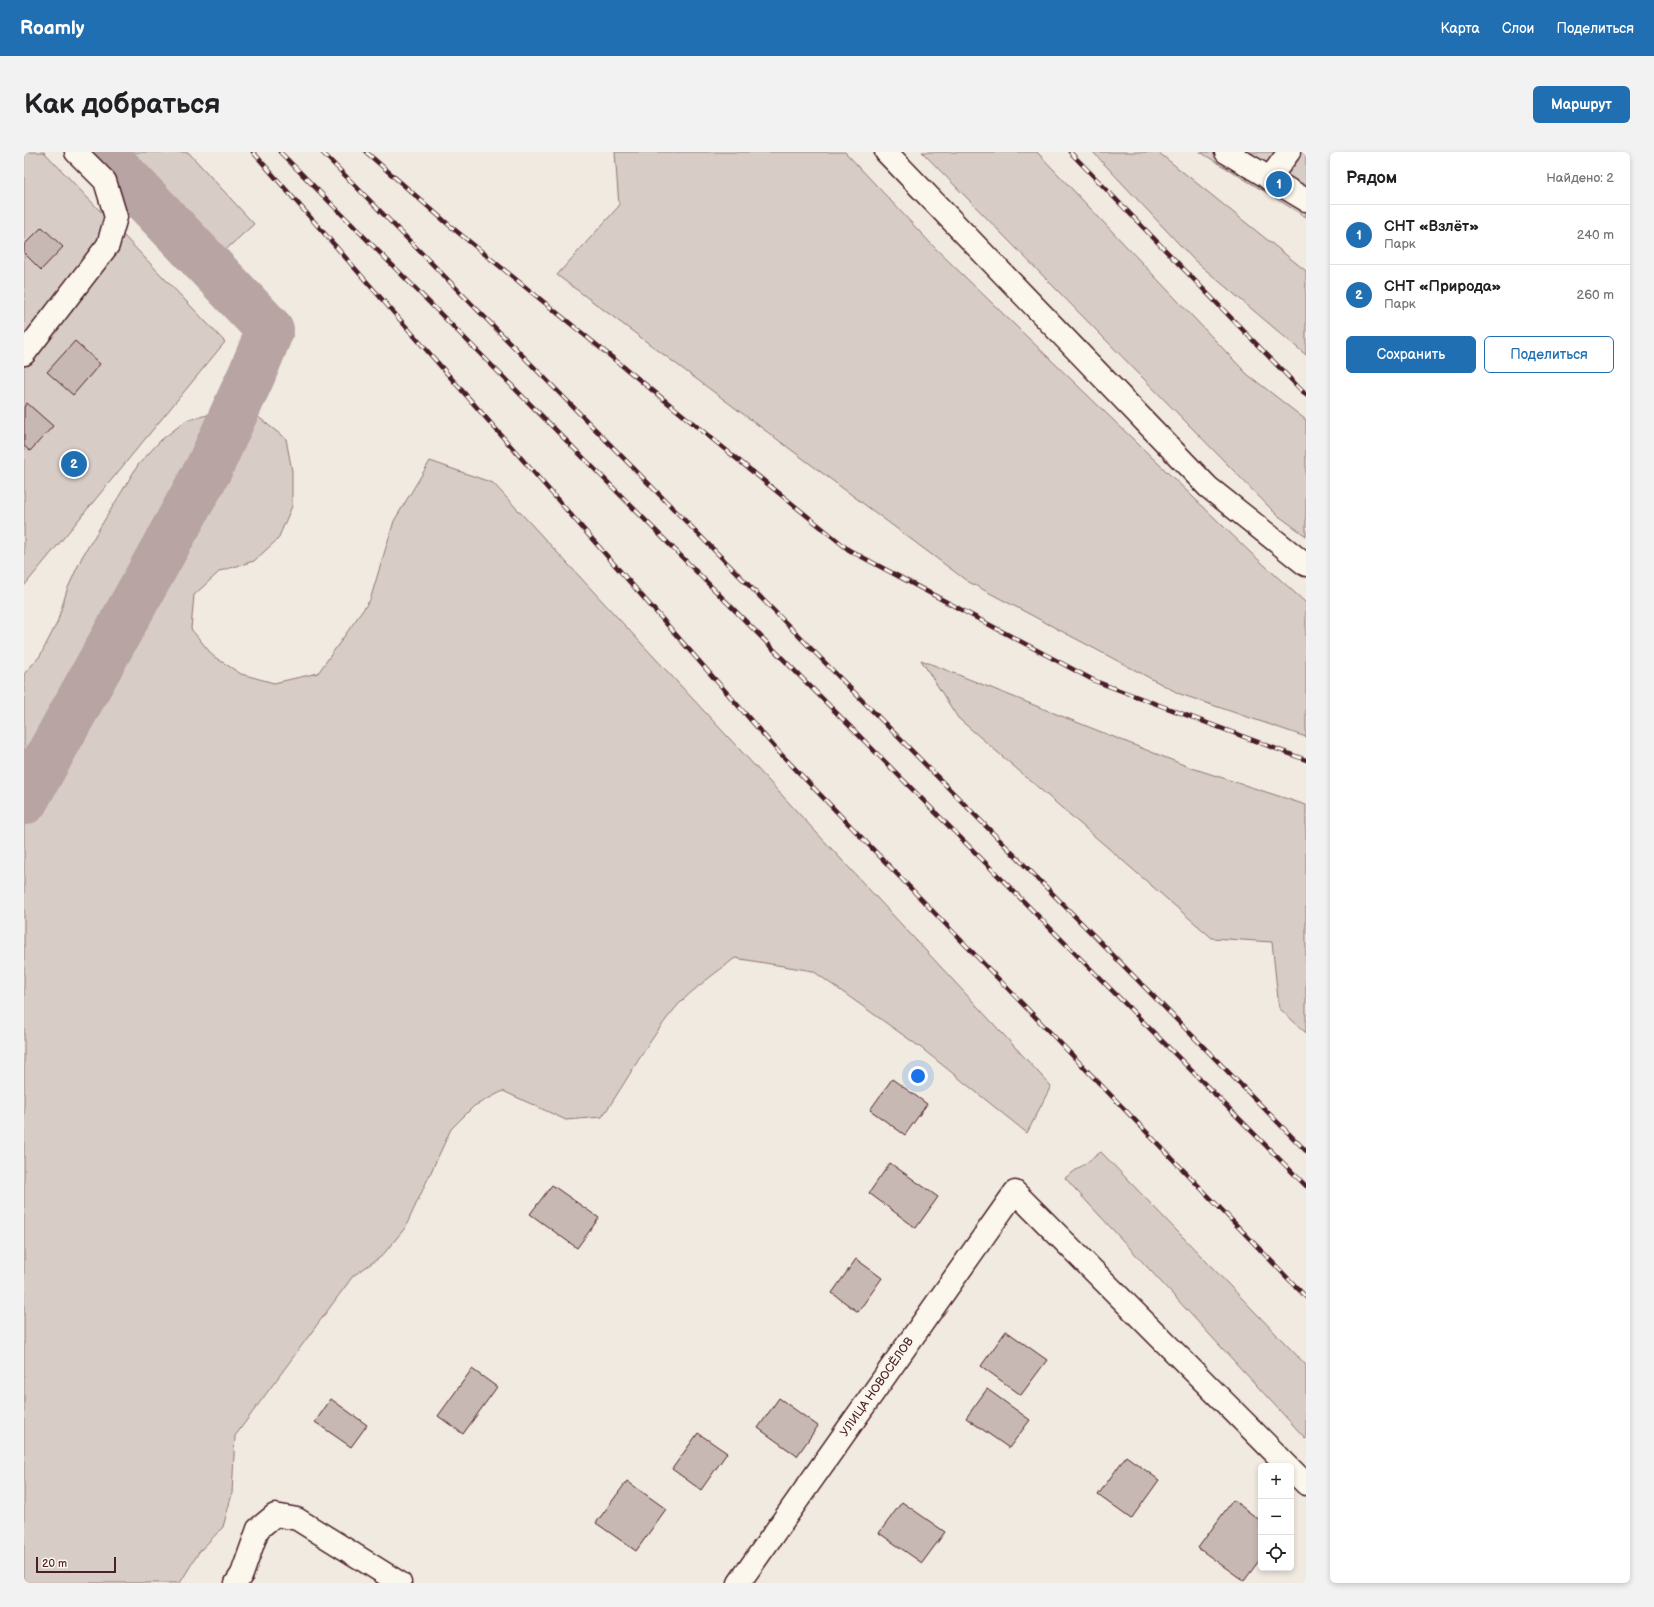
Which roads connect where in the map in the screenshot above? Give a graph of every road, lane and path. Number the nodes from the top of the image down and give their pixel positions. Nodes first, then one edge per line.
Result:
1 (76, 152) edge
2 (886, 152) edge
3 (1226, 152) edge
4 (1289, 152) edge
5 (1269, 179) junction
6 (1306, 200) edge
7 (24, 354) edge
8 (1306, 565) edge
9 (1285, 1463) edge
10 (1294, 1472) edge
11 (1306, 1484) edge
12 (236, 1583) edge
13 (400, 1583) edge
14 (739, 1583) edge

1 - 7 street
2 - 8 street
3 - 5 street
4 - 5 street
5 - 6 street
9 - 14 street, УЛИЦА НОВОСЁЛОВ
10 - 11 street
12 - 13 street

